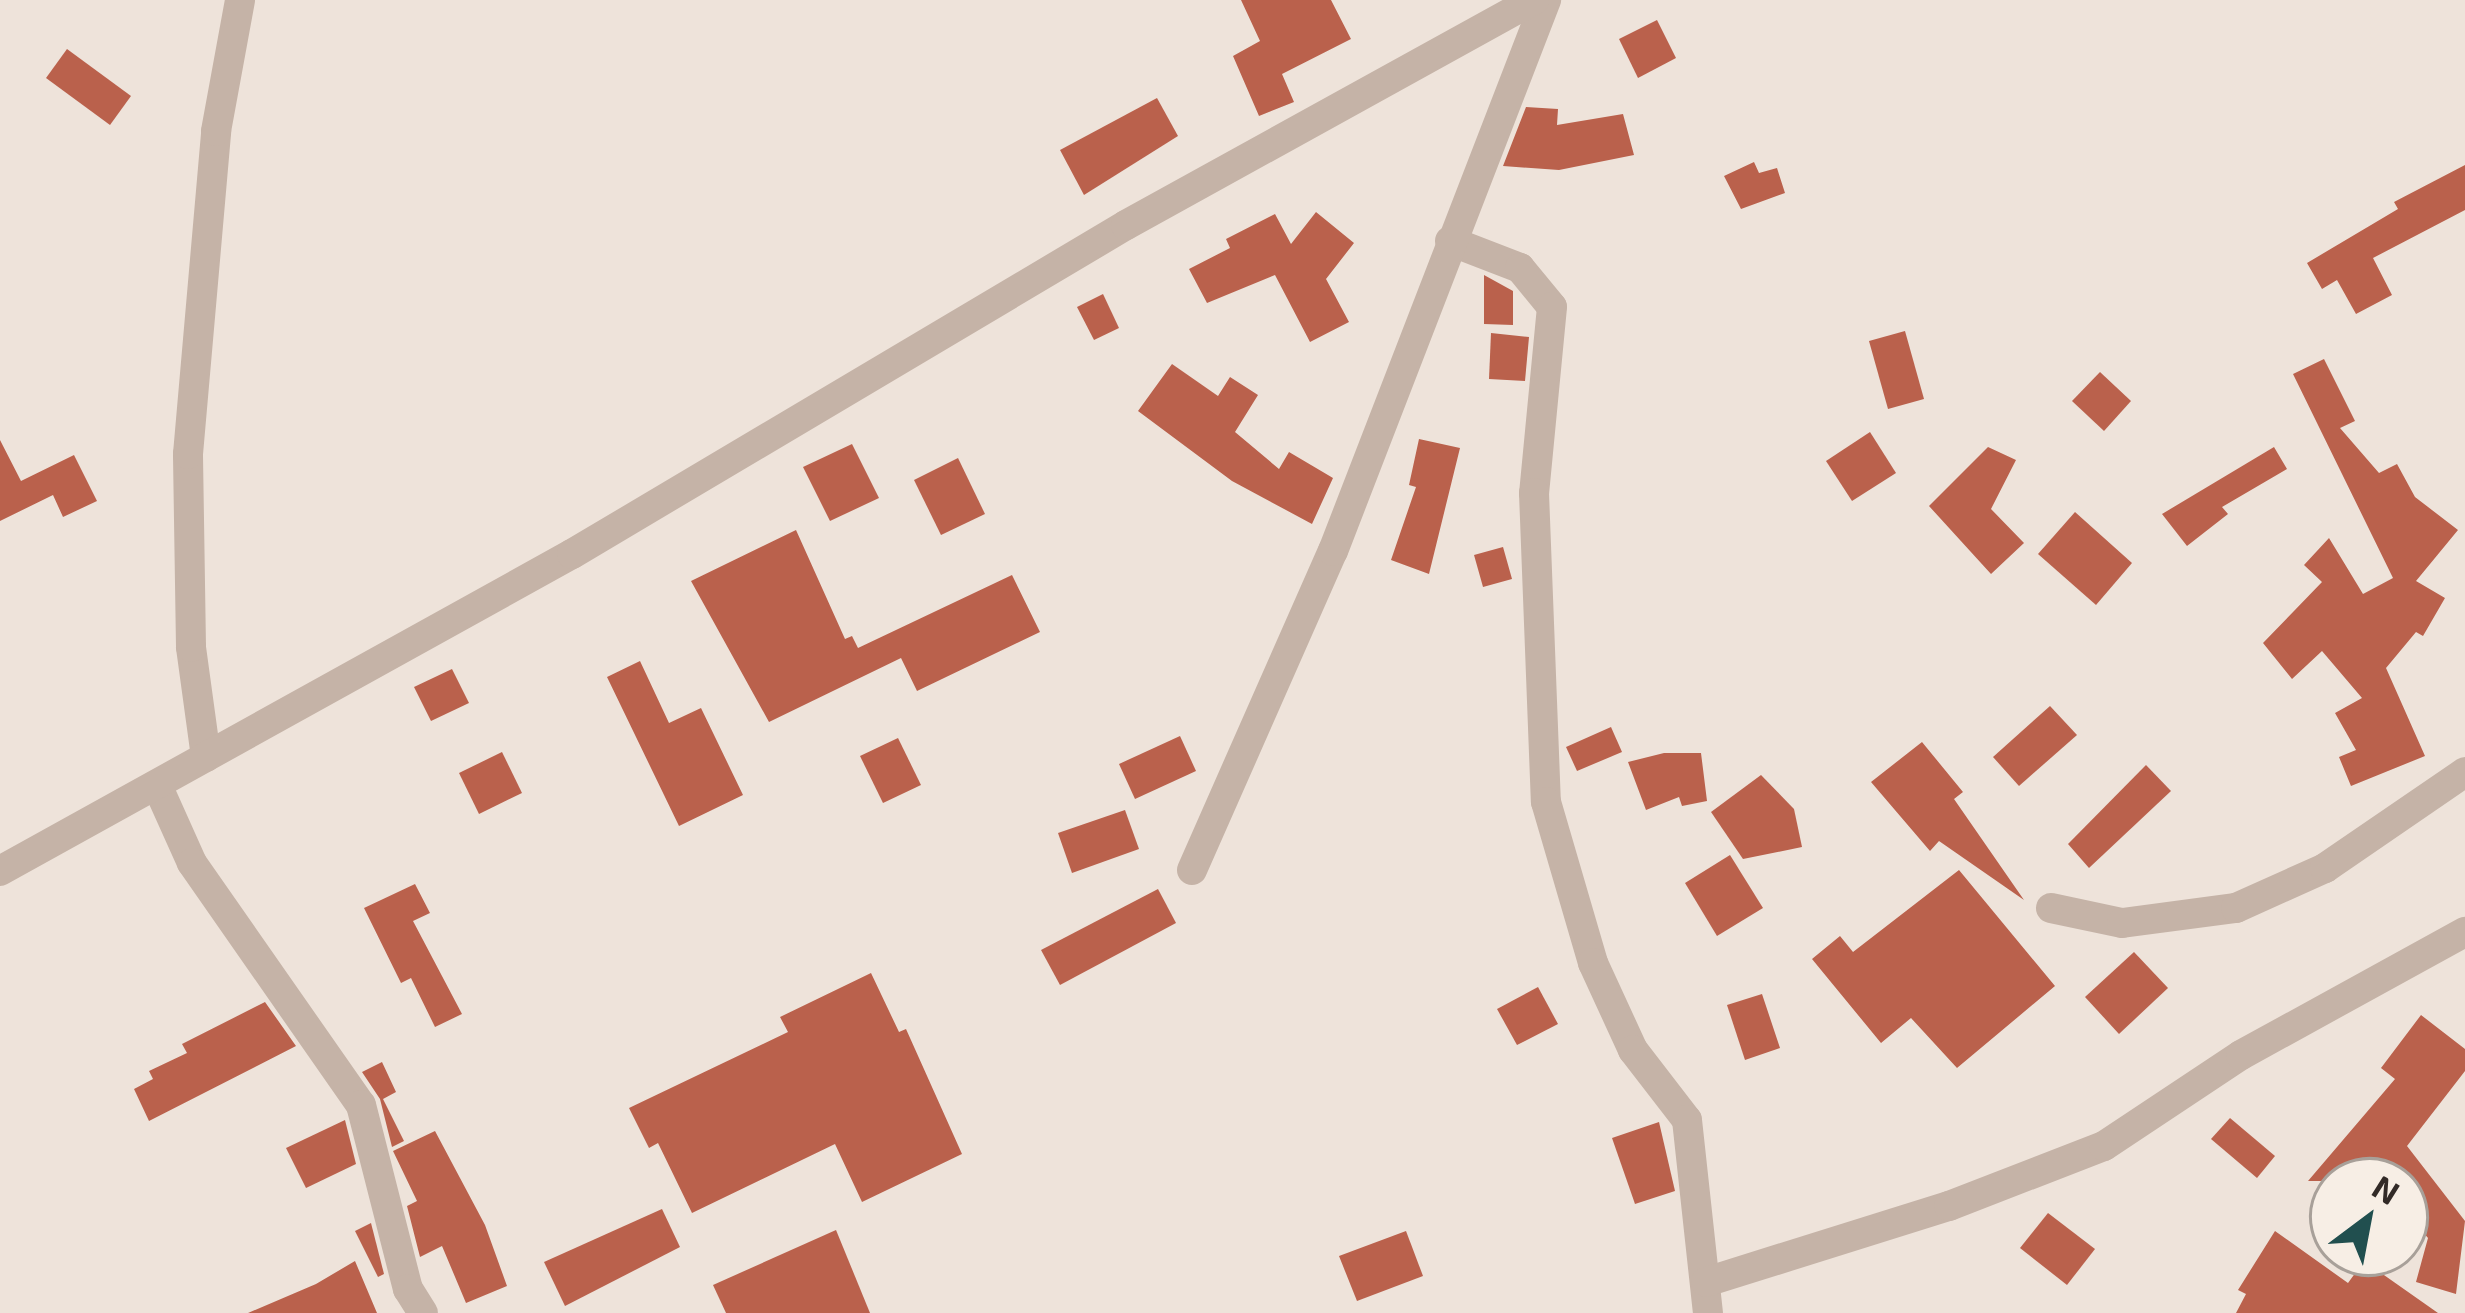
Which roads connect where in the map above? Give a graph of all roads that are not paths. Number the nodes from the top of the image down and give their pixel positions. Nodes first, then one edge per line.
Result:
1 (240, 0) edge
2 (1534, 0) edge
3 (1546, 0) edge
4 (1450, 241) junction
5 (206, 758) junction
6 (2465, 772) edge
7 (157, 785) junction
8 (1192, 870) dead end
9 (0, 871) edge
10 (2051, 908) dead end
11 (2465, 932) edge
12 (1707, 1298) edge
13 (423, 1313) edge

1 - 5 street
2 - 5 street
3 - 4 street
4 - 8 street
4 - 12 street
5 - 7 street
6 - 10 street
7 - 9 street
7 - 13 street
11 - 12 street

